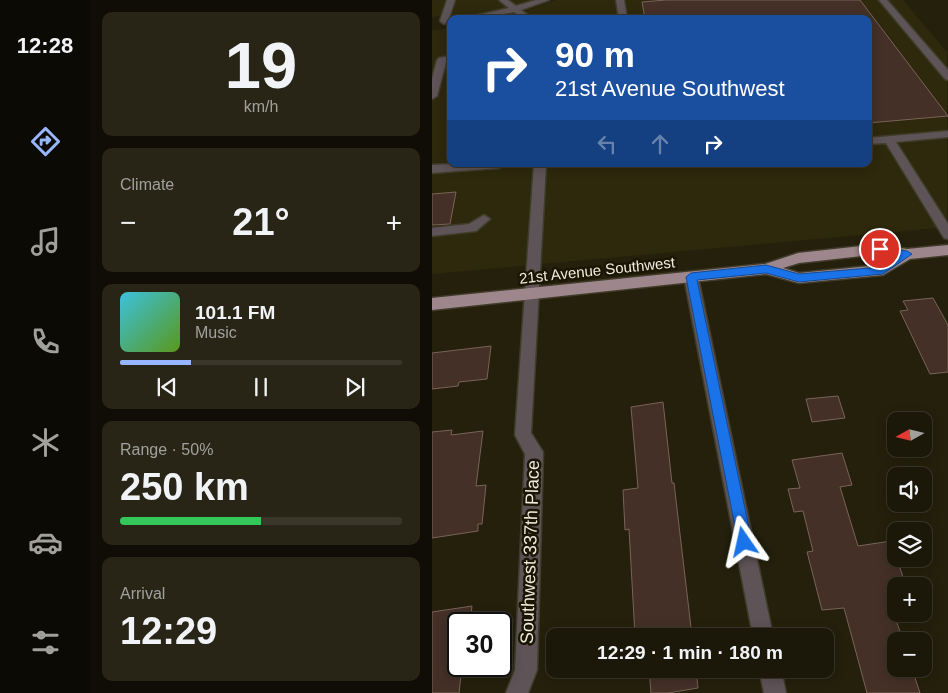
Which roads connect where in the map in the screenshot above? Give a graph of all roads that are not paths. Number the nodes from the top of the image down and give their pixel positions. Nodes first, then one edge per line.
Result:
1 (503, 0) edge
2 (545, 0) edge
3 (620, 0) edge
4 (883, 0) edge
5 (446, 5) edge
6 (516, 10) junction
7 (488, 15) edge
8 (523, 15) edge
9 (622, 15) edge
10 (447, 20) edge
11 (432, 22) edge
12 (447, 59) edge
13 (948, 76) edge
14 (447, 80) edge
15 (436, 81) junction
16 (432, 96) edge
17 (948, 134) edge
18 (889, 139) junction
19 (872, 141) edge
20 (459, 167) edge
21 (540, 167) edge
22 (432, 169) edge
23 (484, 219) dead end
24 (432, 232) edge
25 (948, 235) edge
26 (948, 250) edge
27 (907, 254) junction
28 (766, 269) junction
29 (691, 277) junction
30 (532, 293) junction
31 (432, 304) edge
32 (761, 628) edge
33 (772, 678) edge
34 (517, 693) edge
35 (775, 693) edge

1 - 6 street
2 - 6 street
3 - 9 street
4 - 13 street
5 - 10 street
6 - 7 street
6 - 8 street
10 - 11 street
12 - 15 street
14 - 15 street
15 - 16 street
17 - 18 street
18 - 19 street
18 - 25 street
20 - 22 street
21 - 30 street, Southwest 337th Place
23 - 24 street
26 - 27 main road, 21st Avenue Southwest
27 - 28 main road, 21st Avenue Southwest
27 - 28 main road, 21st Avenue Southwest
28 - 29 main road, 21st Avenue Southwest
29 - 30 main road, 21st Avenue Southwest
29 - 32 street
30 - 31 main road, 21st Avenue Southwest
30 - 34 street, Southwest 337th Place
33 - 35 street

